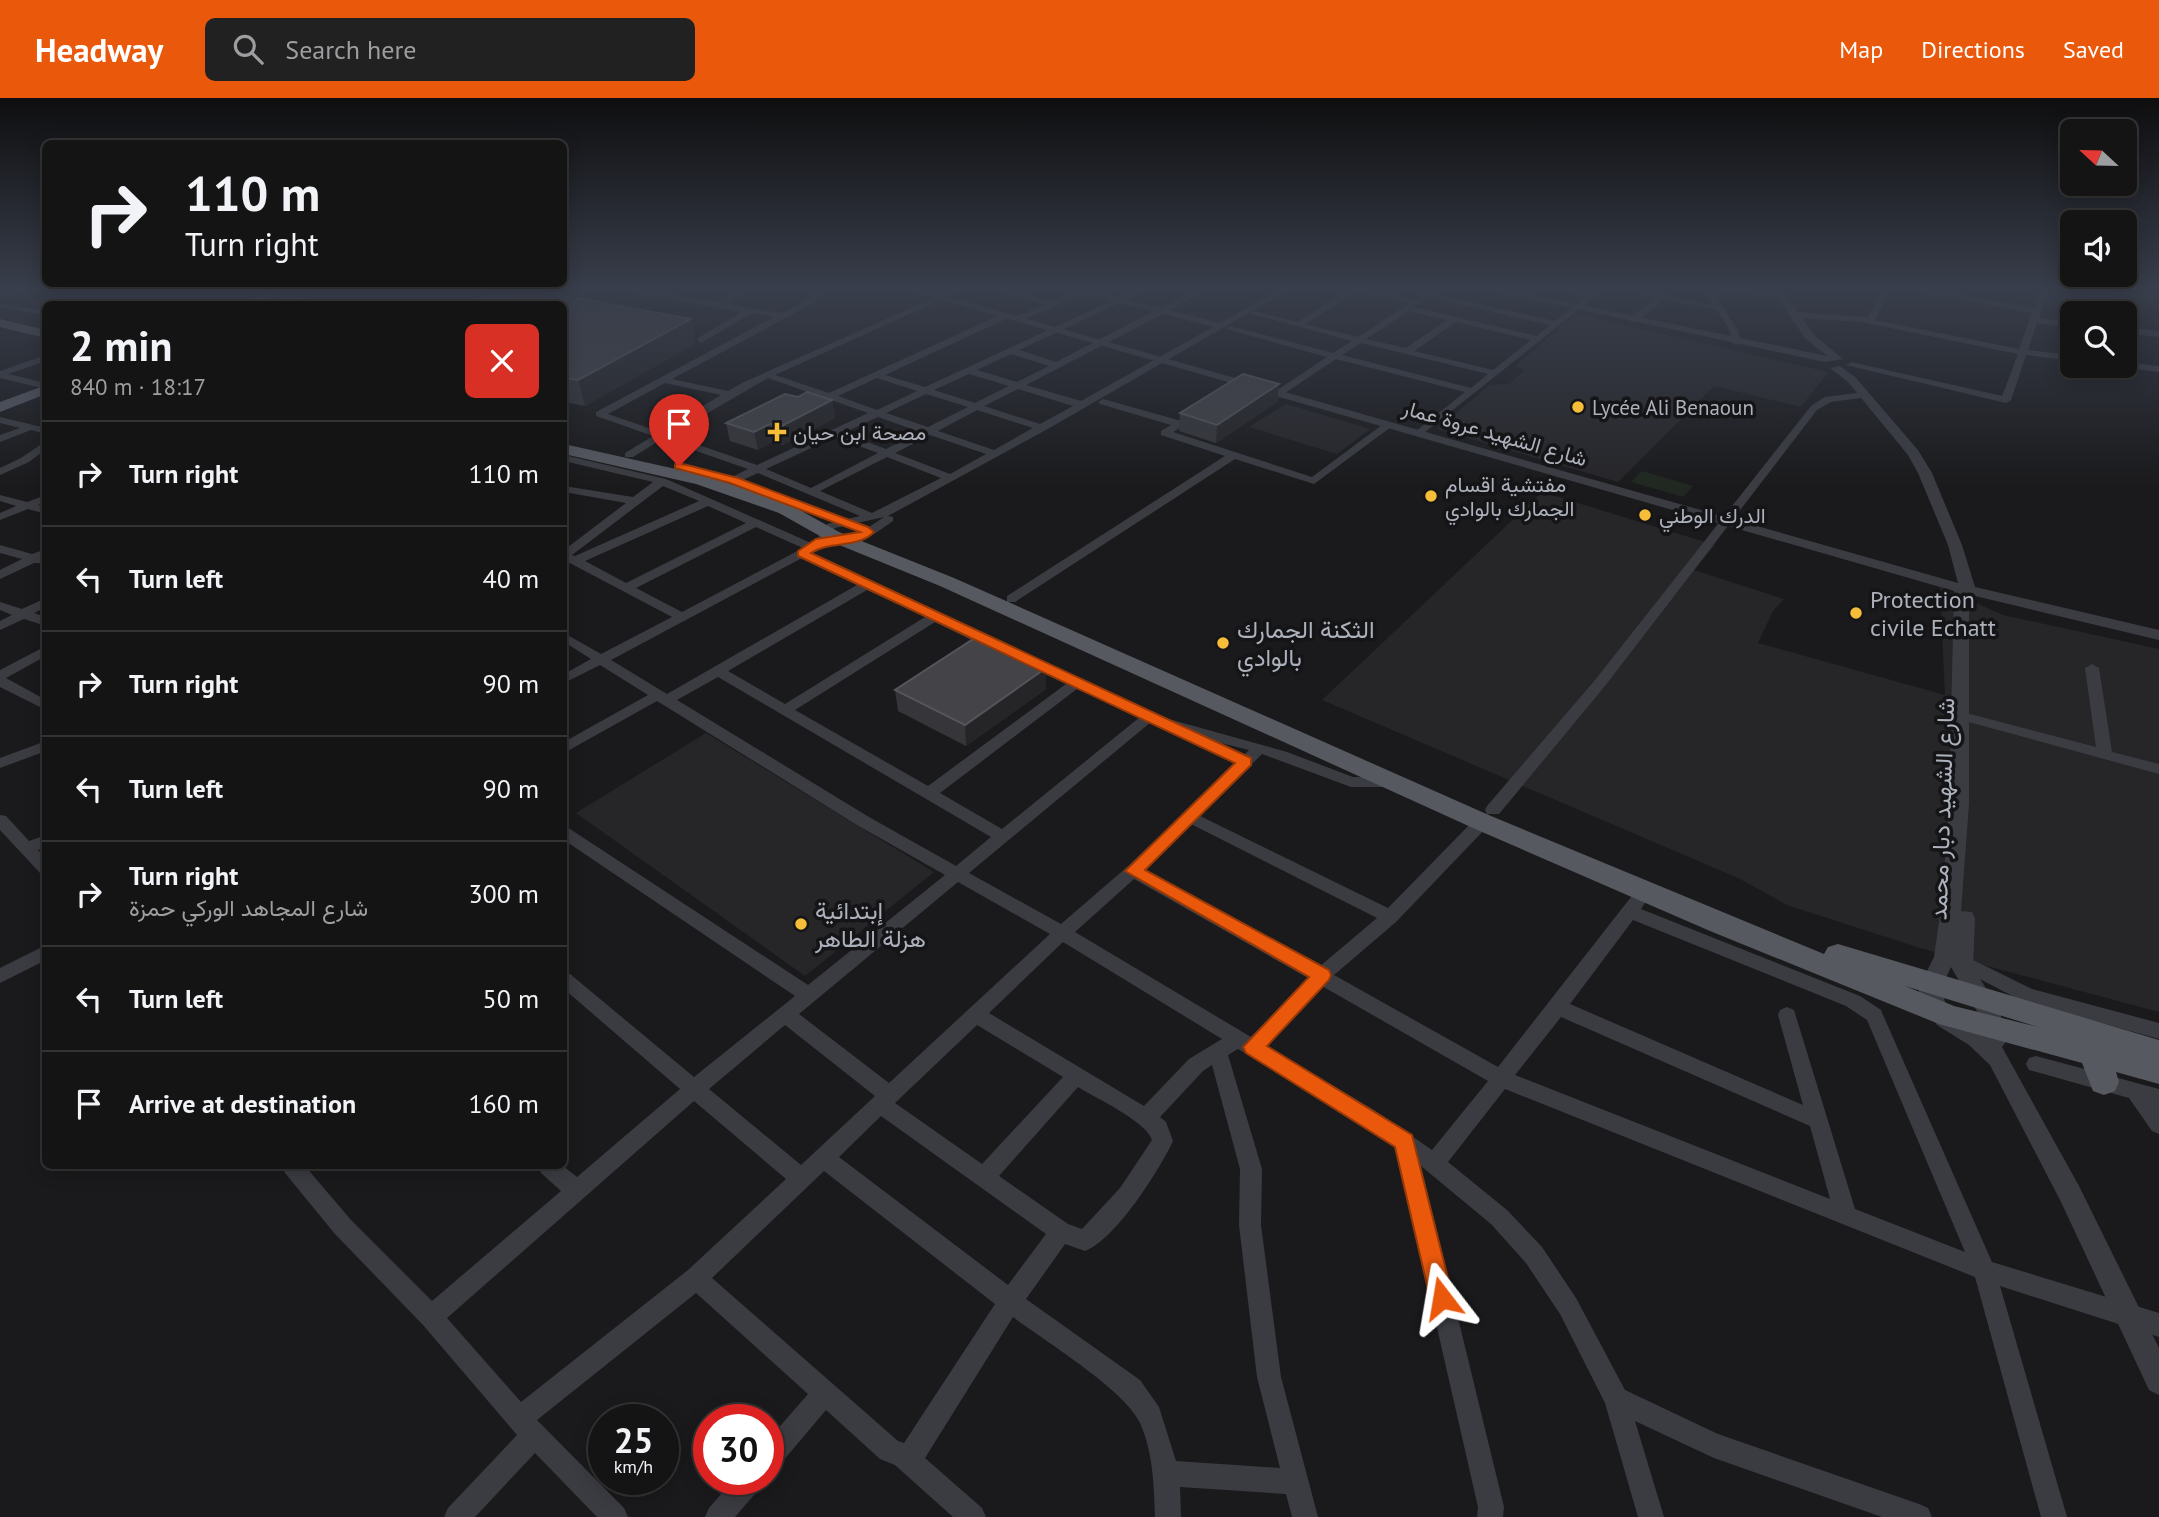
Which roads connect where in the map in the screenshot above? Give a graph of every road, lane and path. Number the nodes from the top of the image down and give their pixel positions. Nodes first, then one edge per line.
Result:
1 (711, 354) edge
2 (814, 354) edge
3 (925, 354) edge
4 (1005, 354) edge
5 (1022, 354) edge
6 (1076, 354) edge
7 (1148, 354) edge
8 (1178, 354) edge
9 (1327, 354) edge
10 (1337, 354) edge
11 (1421, 354) edge
12 (1519, 354) edge
13 (1796, 354) edge
14 (1825, 354) edge
15 (2022, 354) edge
16 (2041, 354) edge
17 (1334, 356) junction
18 (2060, 357) edge
19 (42, 359) edge
20 (1828, 359) junction
21 (1168, 360) junction
22 (1056, 365) junction
23 (2137, 366) edge
24 (2159, 369) edge
25 (970, 370) junction
26 (1851, 371) junction
27 (1494, 373) junction
28 (0, 375) edge
29 (767, 375) junction
30 (877, 375) junction
31 (663, 380) junction
32 (1018, 385) junction
33 (42, 386) edge
34 (42, 389) edge
35 (926, 390) junction
36 (1472, 391) junction
37 (1279, 393) junction
38 (728, 394) junction
39 (1864, 396) junction
40 (42, 397) edge
41 (828, 397) junction
42 (1103, 402) junction
43 (1082, 405) junction
44 (0, 407) edge
45 (976, 407) junction
46 (0, 413) edge
47 (877, 413) junction
48 (1190, 417) edge
49 (0, 420) edge
50 (1179, 424) junction
51 (1390, 425) junction
52 (28, 428) junction
53 (1042, 428) junction
54 (42, 430) edge
55 (931, 431) junction
56 (835, 433) junction
57 (1420, 433) junction
58 (659, 436) junction
59 (0, 439) edge
60 (567, 441) edge
61 (42, 447) edge
62 (567, 450) edge
63 (888, 453) junction
64 (995, 454) junction
65 (629, 455) junction
66 (1234, 455) junction
67 (567, 459) edge
68 (757, 469) junction
69 (0, 472) edge
70 (950, 478) junction
71 (734, 480) junction
72 (662, 481) junction
73 (813, 491) junction
74 (567, 492) edge
75 (0, 498) edge
76 (42, 499) edge
77 (635, 501) junction
78 (709, 501) junction
79 (27, 505) junction
80 (42, 510) edge
81 (0, 517) edge
82 (757, 522) junction
83 (1724, 523) junction
84 (837, 536) junction
85 (0, 549) edge
86 (567, 553) edge
87 (567, 556) edge
88 (577, 560) junction
89 (39, 561) edge
90 (0, 575) edge
91 (866, 585) junction
92 (628, 587) junction
93 (1963, 590) junction
94 (1011, 599) junction
95 (2004, 602) junction
96 (42, 605) edge
97 (0, 606) edge
98 (23, 614) junction
99 (682, 617) junction
100 (934, 617) junction
101 (42, 621) edge
102 (0, 626) edge
103 (2159, 635) edge
104 (567, 639) edge
105 (2159, 642) edge
106 (42, 652) edge
107 (600, 660) junction
108 (2092, 668) dead end
109 (716, 670) junction
110 (567, 677) edge
111 (0, 678) edge
112 (1076, 683) junction
113 (663, 698) junction
114 (42, 704) edge
115 (787, 709) junction
116 (1970, 718) junction
117 (1155, 719) junction
118 (567, 746) edge
119 (42, 747) edge
120 (1252, 755) junction
121 (2105, 755) junction
122 (0, 763) edge
123 (2159, 769) edge
124 (1392, 782) junction
125 (930, 793) junction
126 (1487, 816) junction
127 (1189, 817) junction
128 (3, 828) edge
129 (567, 835) edge
130 (1002, 836) junction
131 (42, 842) edge
132 (27, 849) junction
133 (42, 865) edge
134 (1133, 871) junction
135 (957, 872) junction
136 (1644, 892) junction
137 (1959, 903) junction
138 (1629, 911) junction
139 (1390, 917) junction
140 (1062, 933) junction
141 (42, 954) edge
142 (1961, 961) junction
143 (1322, 975) junction
144 (0, 976) edge
145 (567, 981) edge
146 (1933, 982) junction
147 (1977, 995) junction
148 (810, 996) junction
149 (1558, 1007) junction
150 (1937, 1011) junction
151 (975, 1014) junction
152 (786, 1015) junction
153 (1787, 1015) dead end
154 (1993, 1028) junction
155 (1246, 1043) junction
156 (2151, 1045) edge
157 (1217, 1050) junction
158 (2093, 1052) junction
159 (1998, 1058) junction
160 (2036, 1064) dead end
161 (1077, 1075) junction
162 (1500, 1078) junction
163 (2104, 1082) junction
164 (695, 1088) junction
165 (2135, 1091) junction
166 (2159, 1098) edge
167 (884, 1099) junction
168 (1146, 1118) junction
169 (1819, 1121) junction
170 (2159, 1125) edge
171 (1405, 1142) junction
172 (824, 1158) junction
173 (1434, 1163) junction
174 (295, 1169) edge
175 (551, 1169) edge
176 (984, 1178) junction
177 (802, 1179) junction
178 (577, 1191) junction
179 (1844, 1212) junction
180 (1061, 1233) junction
181 (1984, 1270) junction
182 (696, 1278) junction
183 (1010, 1301) junction
184 (2128, 1315) junction
185 (431, 1317) junction
186 (2159, 1325) edge
187 (2159, 1380) edge
188 (826, 1392) junction
189 (1616, 1399) junction
190 (527, 1427) junction
191 (784, 1441) edge
192 (904, 1456) junction
193 (1167, 1473) junction
194 (1296, 1482) junction
195 (737, 1495) edge
196 (457, 1517) edge
197 (615, 1517) edge
198 (718, 1517) edge
199 (973, 1517) edge
200 (1168, 1517) edge
201 (1305, 1517) edge
202 (1490, 1517) edge
203 (1651, 1517) edge
204 (1919, 1517) edge
205 (2054, 1517) edge

1 - 31 street
2 - 29 street
3 - 30 street
4 - 25 street
5 - 22 street
6 - 22 street
7 - 21 street, شارع الشهيد عروة عمار
8 - 21 street
9 - 17 street
10 - 17 street
11 - 27 street
12 - 27 street
13 - 20 street
14 - 20 street
15 - 26 street
16 - 18 street
17 - 36 street
17 - 37 street
19 - 28 street
20 - 26 street, شارع الشهيد دبار محمد
21 - 37 street, شارع الشهيد عروة عمار
21 - 42 street
21 - 43 street
22 - 32 street
23 - 24 street
25 - 32 street
25 - 35 street
26 - 39 street, شارع الشهيد دبار محمد
27 - 36 street
28 - 33 street
29 - 38 street
29 - 41 street
30 - 35 street
30 - 41 street
31 - 38 street
31 - 58 street
32 - 43 street
32 - 45 street
34 - 44 main road
35 - 45 street
35 - 47 street
36 - 57 street
37 - 51 street, شارع الشهيد عروة عمار
38 - 58 street
39 - 83 street
39 - 93 street, شارع الشهيد دبار محمد
40 - 46 main road
41 - 47 street
42 - 50 street
42 - 84 street
43 - 53 street
45 - 53 street
45 - 55 street
47 - 55 street
47 - 56 street
48 - 50 street
49 - 52 street
50 - 66 street
51 - 57 street, شارع الشهيد عروة عمار
51 - 66 street
52 - 54 street
52 - 59 street
53 - 64 street
55 - 63 street
55 - 64 street
56 - 63 street
56 - 68 street
57 - 83 street, شارع الشهيد عروة عمار
58 - 65 street
58 - 68 street
60 - 65 main road
61 - 69 street
62 - 84 main road
63 - 70 street
63 - 73 street
64 - 70 street
65 - 71 main road
66 - 94 street
67 - 72 street
68 - 71 street
68 - 73 street
70 - 84 street
71 - 84 main road
72 - 77 street
72 - 78 street
73 - 84 street
74 - 77 street
75 - 79 street
76 - 79 street
77 - 86 street
78 - 82 street
78 - 88 street
79 - 80 street
79 - 81 street
82 - 84 street
82 - 92 street
83 - 93 street, شارع الشهيد عروة عمار
83 - 126 street
84 - 91 street
84 - 94 main road
84 - 99 street
84 - 124 main road
85 - 89 street
87 - 88 street
88 - 92 street
89 - 90 street
91 - 100 street
91 - 109 street
92 - 99 street
93 - 95 street, شارع الشهيد عروة عمار
93 - 116 street, شارع الشهيد دبار محمد
93 - 137 street, شارع الشهيد دبار محمد
94 - 126 main road
95 - 103 street, شارع الشهيد عروة عمار
95 - 105 street, شارع الشهيد عروة عمار
96 - 98 street
97 - 98 street
98 - 101 street
98 - 102 street
99 - 107 street
100 - 112 street
100 - 115 street
104 - 107 street
106 - 111 street
107 - 110 street
107 - 113 street
108 - 121 street
109 - 113 street
109 - 115 street
111 - 114 street
112 - 117 street
112 - 125 street
113 - 118 street
113 - 135 street
115 - 125 street
116 - 121 street
116 - 137 street, شارع الشهيد دبار محمد
117 - 120 street
117 - 130 street
119 - 122 street
120 - 124 street
120 - 127 street
121 - 123 street
124 - 126 main road
125 - 130 street
126 - 136 main road
126 - 139 street
126 - 146 main road
127 - 134 street
127 - 139 street
128 - 132 street
129 - 148 street
130 - 135 street
131 - 132 street
132 - 133 street
134 - 140 street
134 - 143 street
135 - 140 street
135 - 148 street
136 - 138 street
136 - 150 main road
137 - 142 street, شارع الشهيد دبار محمد
137 - 146 street, شارع الشهيد دبار محمد
138 - 149 street
138 - 181 street
139 - 143 street
140 - 151 street
140 - 155 street
141 - 144 street
142 - 147 street, شارع الشهيد دبار محمد
142 - 156 street
143 - 155 street
143 - 162 street
145 - 164 street
146 - 147 main road
146 - 150 street, شارع الشهيد دبار محمد
147 - 154 street, شارع الشهيد دبار محمد
147 - 156 main road
148 - 152 street
149 - 162 street
149 - 169 street
150 - 154 main road
150 - 159 street
151 - 161 street
151 - 167 street
152 - 164 street
152 - 167 street
153 - 169 street
154 - 158 main road
154 - 159 street, شارع الشهيد دبار محمد
155 - 157 street
155 - 171 street
156 - 158 main road
157 - 168 street
157 - 194 street
158 - 163 main road
159 - 184 street
160 - 163 street
161 - 168 street
161 - 176 street
162 - 173 street
162 - 179 street
163 - 165 street
164 - 177 street
164 - 178 street
165 - 166 street
165 - 170 street
167 - 172 street
167 - 176 street
168 - 180 street
169 - 179 street
171 - 173 street
171 - 202 street
172 - 177 street
172 - 183 street
173 - 189 street
174 - 185 street
175 - 178 street
176 - 180 street
177 - 182 street
178 - 185 street
179 - 181 street
180 - 183 street
181 - 184 street
181 - 205 street
182 - 188 street
182 - 190 street
183 - 192 street
183 - 193 street
184 - 186 street
184 - 187 street
185 - 190 street
188 - 191 street
188 - 192 street
189 - 203 street
189 - 204 street
190 - 196 street
190 - 197 street
192 - 199 street
193 - 194 street
193 - 200 street
194 - 201 street
195 - 198 street

